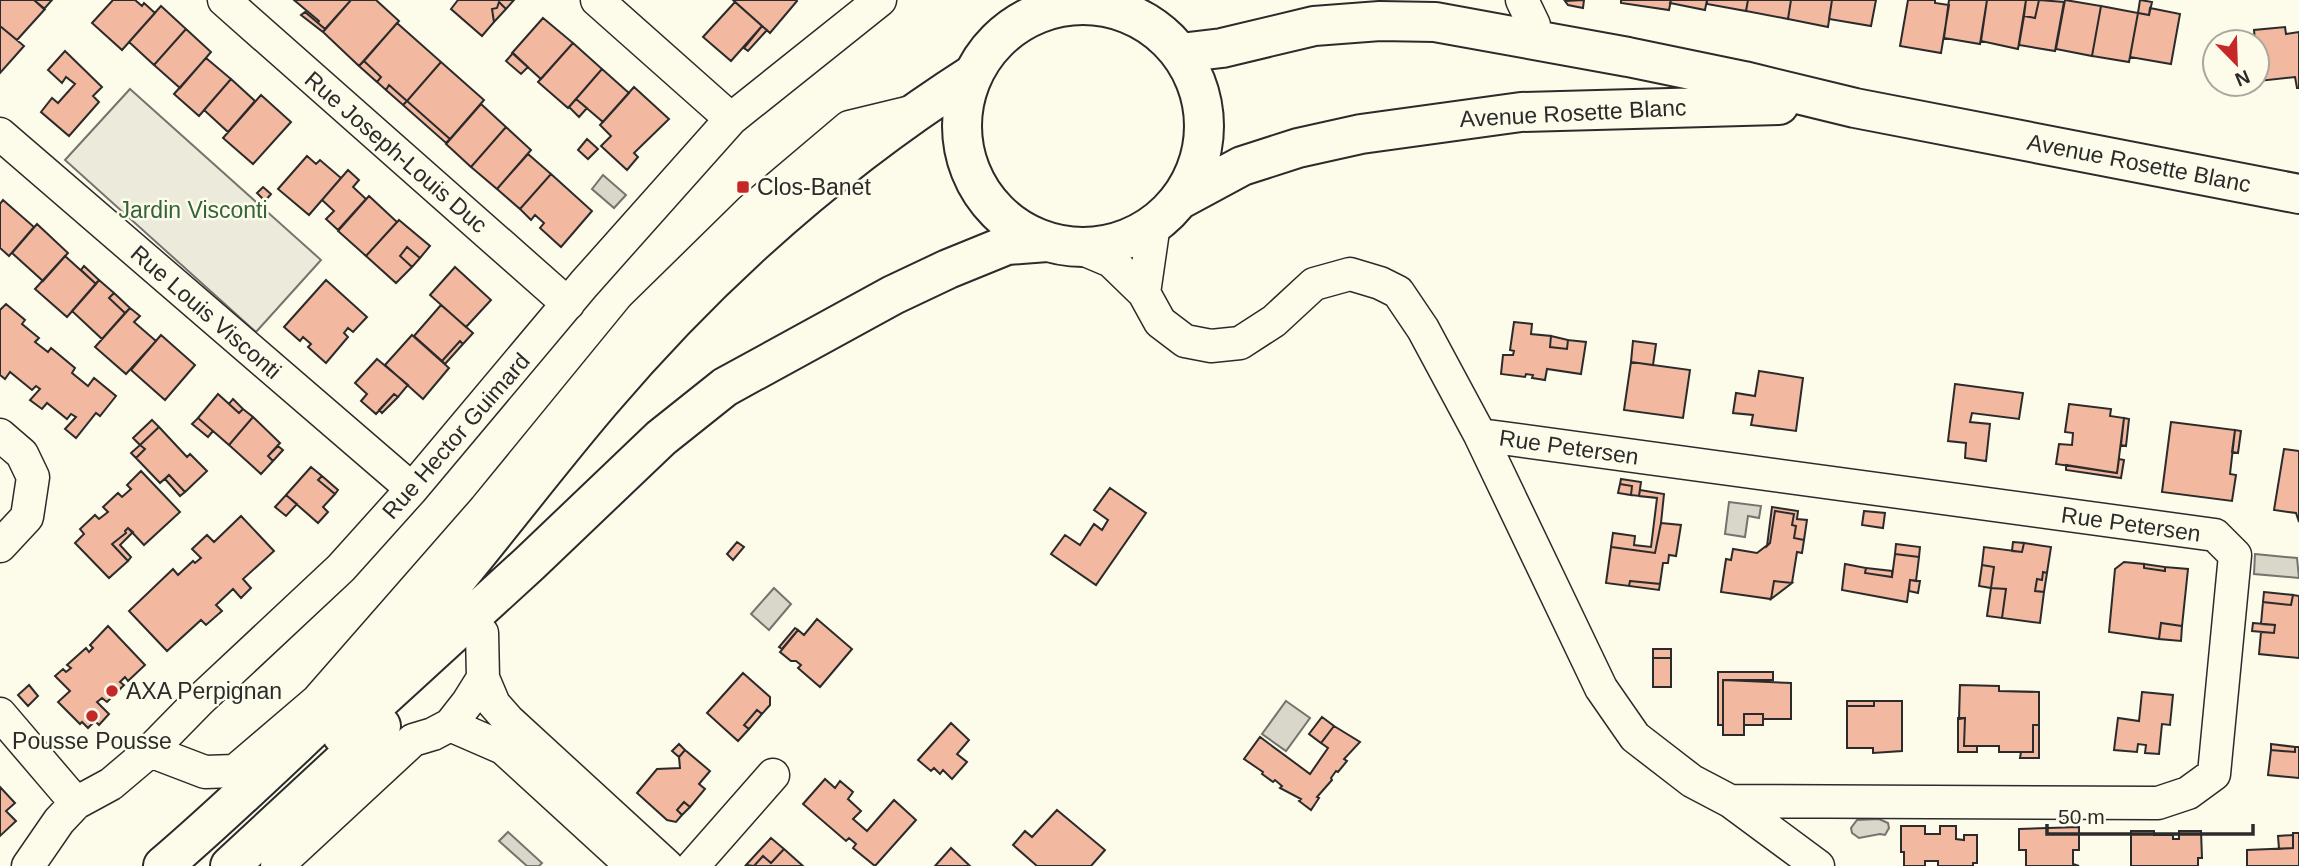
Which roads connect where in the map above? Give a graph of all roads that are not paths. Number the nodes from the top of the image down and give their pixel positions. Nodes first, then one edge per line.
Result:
1 (224, 0) edge
2 (597, 0) edge
3 (880, 0) edge
4 (1522, 0) edge
5 (1053, 4) edge
6 (1154, 26) edge
7 (1534, 40) junction
8 (973, 74) junction
9 (1855, 108) junction
10 (916, 111) junction
11 (732, 119) junction
12 (0, 134) edge
13 (2299, 194) edge
14 (1166, 212) junction
15 (1062, 244) junction
16 (1144, 293) junction
17 (568, 304) junction
18 (752, 373) junction
19 (0, 435) edge
20 (1479, 435) junction
21 (412, 489) junction
22 (0, 546) edge
23 (482, 633) junction
24 (483, 678) junction
25 (0, 714) edge
26 (450, 726) junction
27 (150, 751) junction
28 (773, 775) dead end
29 (1730, 801) junction
30 (76, 803) junction
31 (27, 866) edge
32 (163, 866) edge
33 (194, 866) edge
34 (230, 866) edge
35 (277, 866) edge
36 (632, 866) edge
37 (667, 866) edge
38 (693, 866) edge
39 (1818, 866) edge

1 - 17 street, Rue Joseph-Louis Duc
2 - 11 street
3 - 11 street, Rue Hector Guimard
4 - 7 street
5 - 6 main road
5 - 8 main road
6 - 7 main road, Avenue Rosette Blanc
6 - 14 main road
7 - 9 main road, Avenue Rosette Blanc
8 - 10 main road
8 - 15 main road
9 - 13 main road, Avenue Rosette Blanc
9 - 14 main road, Avenue Rosette Blanc
10 - 27 street
10 - 32 main road
11 - 17 street, Rue Hector Guimard
12 - 21 street, Rue Louis Visconti
14 - 15 main road
14 - 16 street
15 - 16 street
15 - 18 main road
16 - 20 street
17 - 21 street, Rue Hector Guimard
18 - 23 main road
18 - 33 main road
19 - 22 street
20 - 29 street
20 - 29 street, Rue Petersen
21 - 27 street, Rue Hector Guimard
23 - 24 street
23 - 34 main road
24 - 26 street
24 - 37 street
25 - 30 street
26 - 35 street
26 - 36 street
27 - 30 street, Rue Hector Guimard
28 - 38 street
29 - 39 street
30 - 31 street, Rue Hector Guimard

